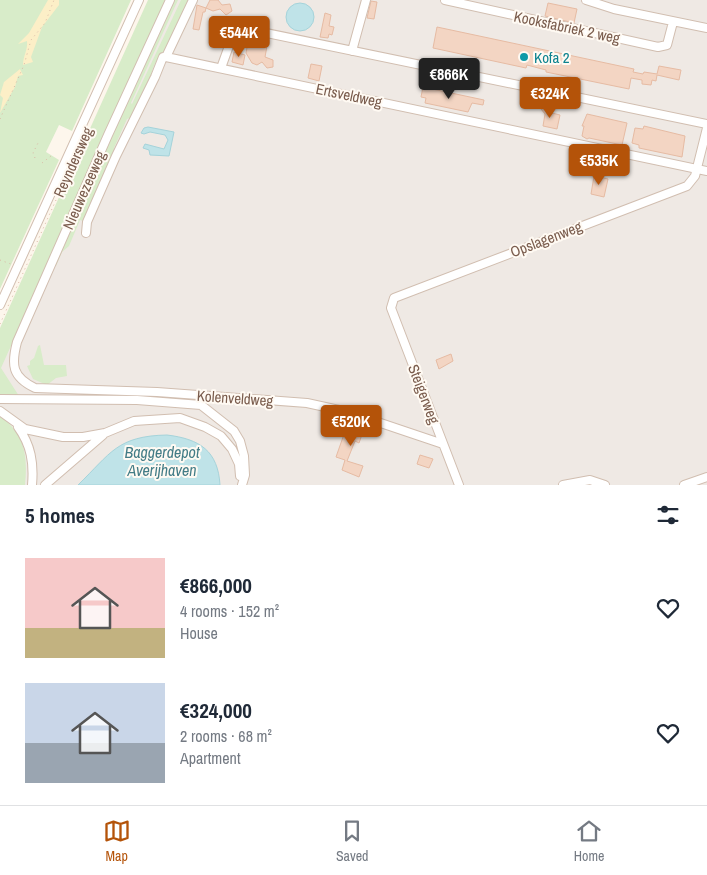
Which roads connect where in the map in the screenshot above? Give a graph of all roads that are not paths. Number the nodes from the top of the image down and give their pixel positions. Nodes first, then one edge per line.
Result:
1 (139, 0) edge
2 (170, 0) edge
3 (194, 0) edge
4 (366, 0) edge
5 (445, 0) edge
6 (586, 0) edge
7 (673, 22) junction
8 (707, 28) edge
9 (352, 50) junction
10 (166, 57) junction
11 (221, 68) junction
12 (707, 124) edge
13 (707, 128) edge
14 (697, 170) junction
15 (707, 171) edge
16 (86, 232) dead end
17 (391, 303) joint
18 (0, 305) edge
19 (22, 382) joint
20 (0, 399) edge
21 (0, 411) edge
22 (14, 422) junction
23 (104, 433) junction
24 (443, 444) junction
25 (707, 477) edge
26 (32, 485) edge
27 (45, 485) edge
28 (241, 485) edge
29 (459, 485) edge
30 (563, 485) edge
31 (606, 485) edge
32 (684, 485) edge

1 - 18 street, Reyndersweg
2 - 19 street, Nieuwezeeweg
3 - 10 street
4 - 9 street
5 - 7 street, Kooksfabriek 2 weg
6 - 7 street
7 - 8 street
9 - 11 street
9 - 12 street
10 - 11 street, Ertsveldweg
10 - 16 street
11 - 14 street, Ertsveldweg
13 - 14 street
14 - 15 street, Ertsveldweg
14 - 17 street, Opslagenweg
17 - 24 street, Steigerweg
19 - 24 street, Kolenveldweg
20 - 28 street
21 - 22 street
22 - 23 street
22 - 26 street
23 - 27 street
23 - 28 street
24 - 29 street, Steigerweg
25 - 32 street
30 - 31 street

